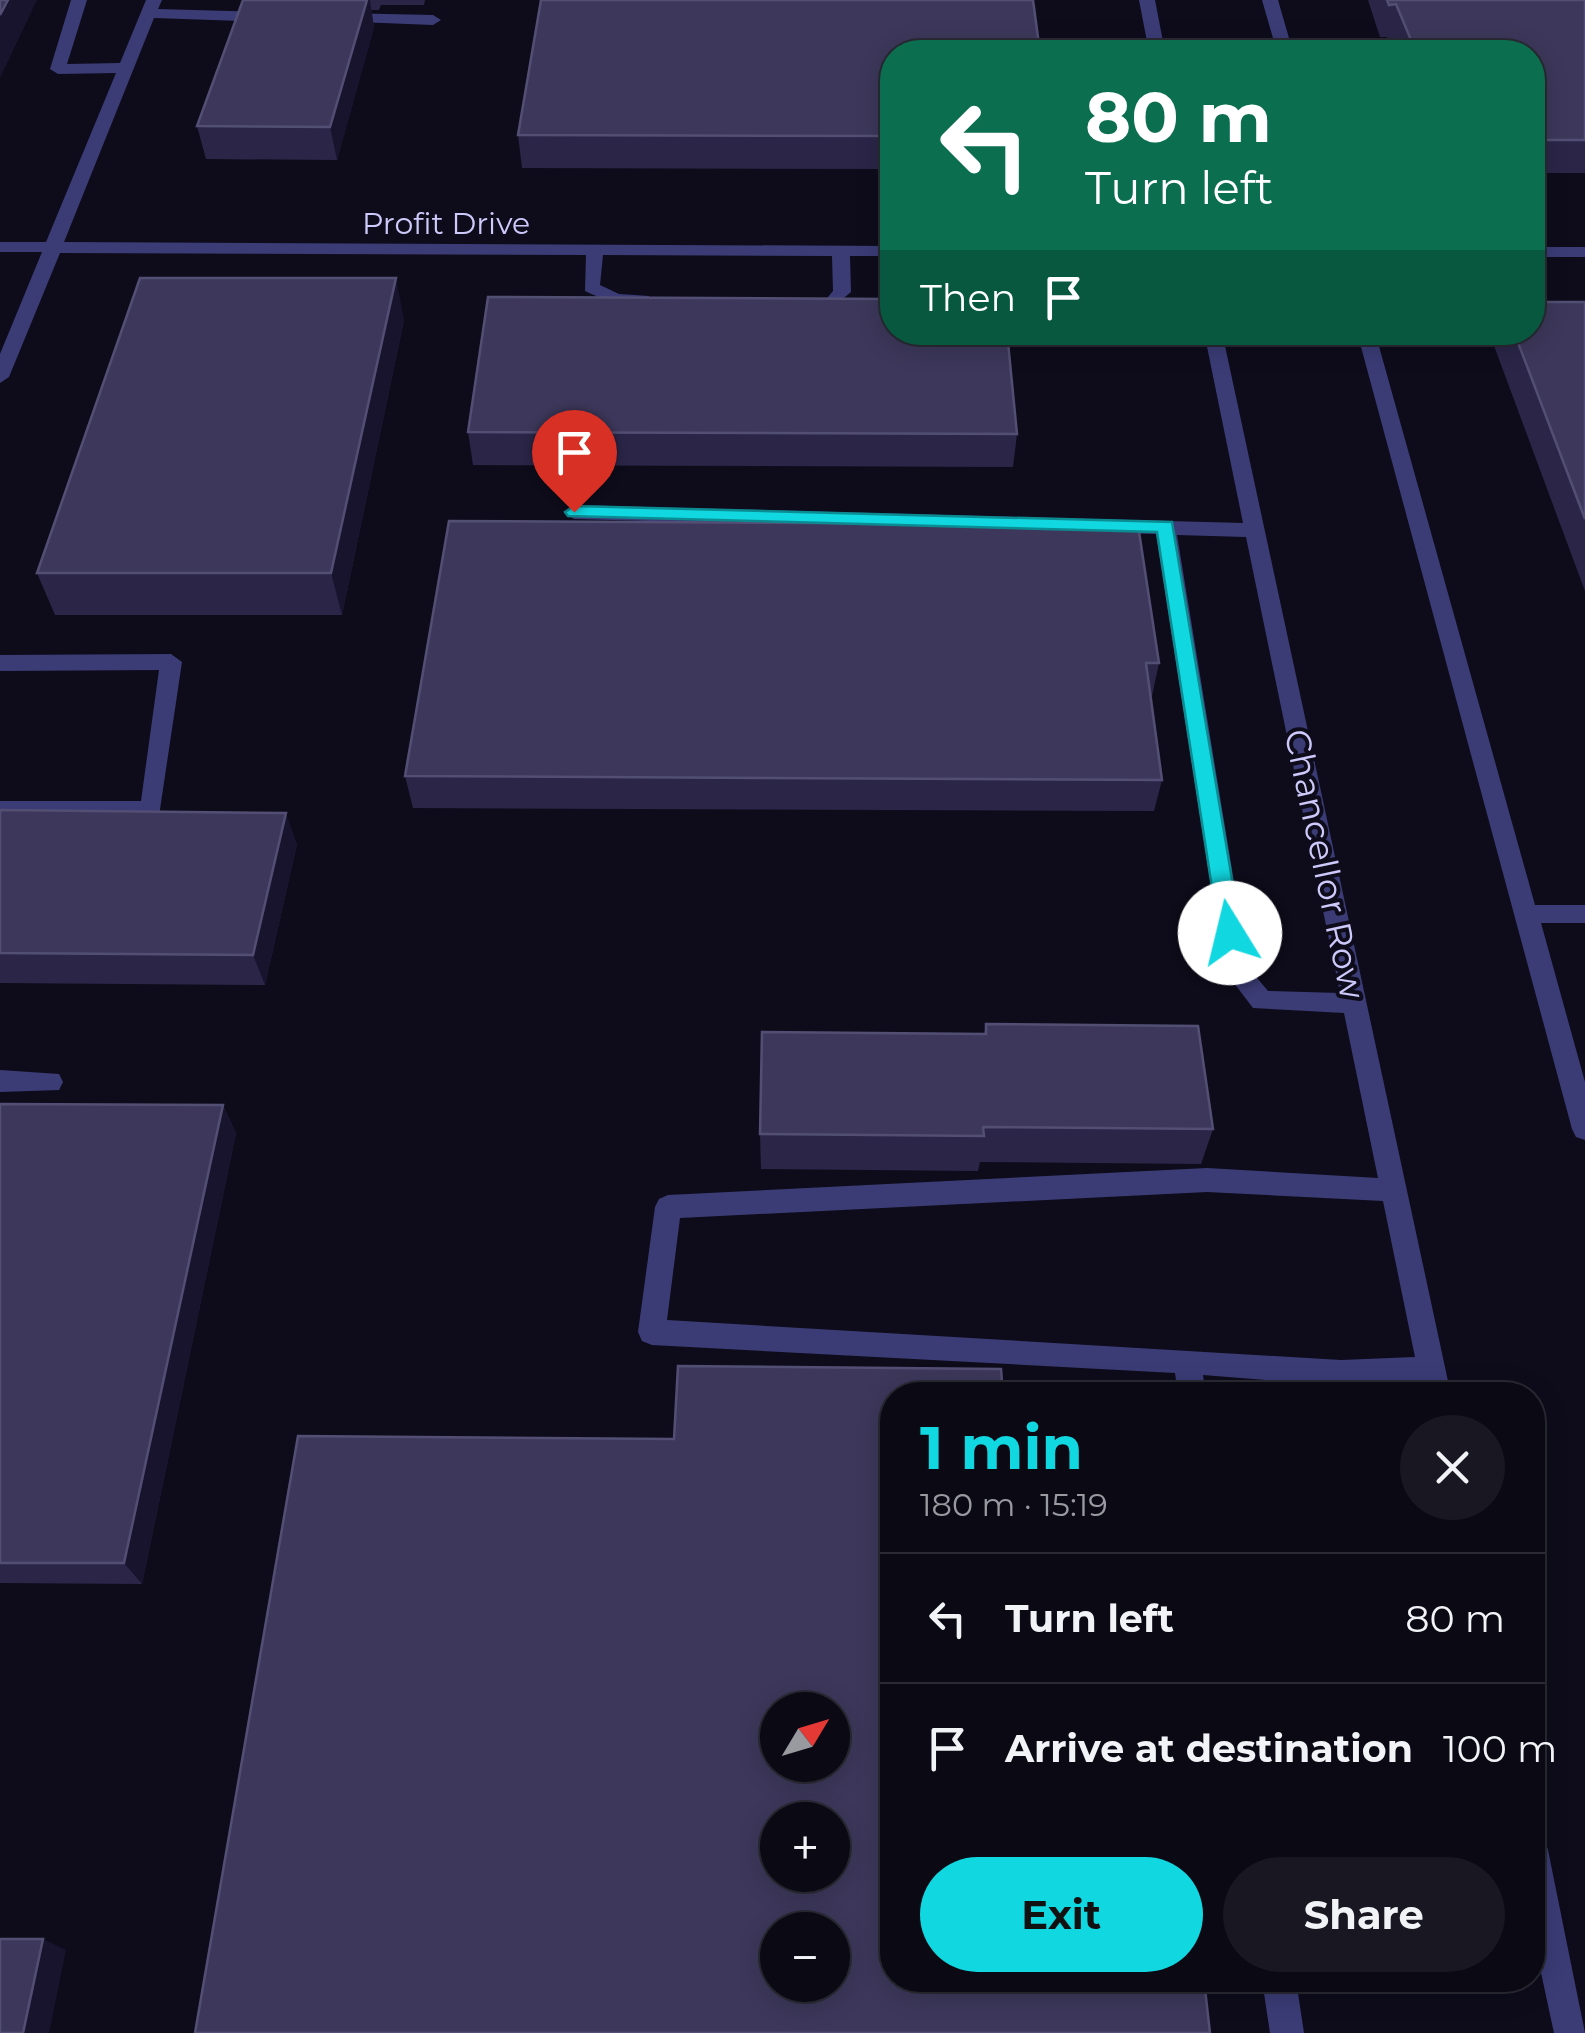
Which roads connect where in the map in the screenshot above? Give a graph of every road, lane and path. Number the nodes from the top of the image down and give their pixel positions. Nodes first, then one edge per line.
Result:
1 (79, 0) edge
2 (1148, 0) edge
3 (1270, 0) edge
4 (151, 6) edge
5 (284, 17) edge
6 (319, 18) edge
7 (433, 20) dead end
8 (1156, 40) edge
9 (1282, 40) edge
10 (126, 68) junction
11 (0, 248) edge
12 (52, 248) junction
13 (595, 251) junction
14 (842, 251) junction
15 (880, 251) edge
16 (1545, 252) edge
17 (1585, 252) edge
18 (665, 300) edge
19 (833, 302) edge
20 (1216, 345) edge
21 (1370, 345) edge
22 (0, 377) edge
23 (574, 512) dead end
24 (1165, 526) junction
25 (1255, 530) junction
26 (0, 663) edge
27 (0, 810) edge
28 (1526, 914) junction
29 (1585, 914) edge
30 (1354, 1002) junction
31 (0, 1081) edge
32 (50, 1082) dead end
33 (1585, 1129) edge
34 (1393, 1190) junction
35 (1188, 1361) junction
36 (1190, 1382) edge
37 (1434, 1382) edge
38 (1545, 1911) edge
39 (1282, 1992) edge
40 (1287, 2033) edge
41 (1571, 2033) edge

1 - 10 street
2 - 8 street
3 - 9 street
4 - 5 street
4 - 10 street
6 - 7 street
10 - 12 street
11 - 12 street, Profit Drive
12 - 13 street, Profit Drive
12 - 22 street
13 - 14 street, Profit Drive
13 - 18 street
14 - 15 street, Profit Drive
14 - 19 street
16 - 17 street
20 - 25 street, Chancellor Row
21 - 28 street
23 - 24 street
24 - 25 street
24 - 30 street
25 - 30 street, Chancellor Row
26 - 27 street
28 - 29 street
28 - 33 street
30 - 34 street, Chancellor Row
31 - 32 street
34 - 35 street
34 - 37 street, Chancellor Row
35 - 36 street
35 - 37 street
38 - 41 street
39 - 40 street

